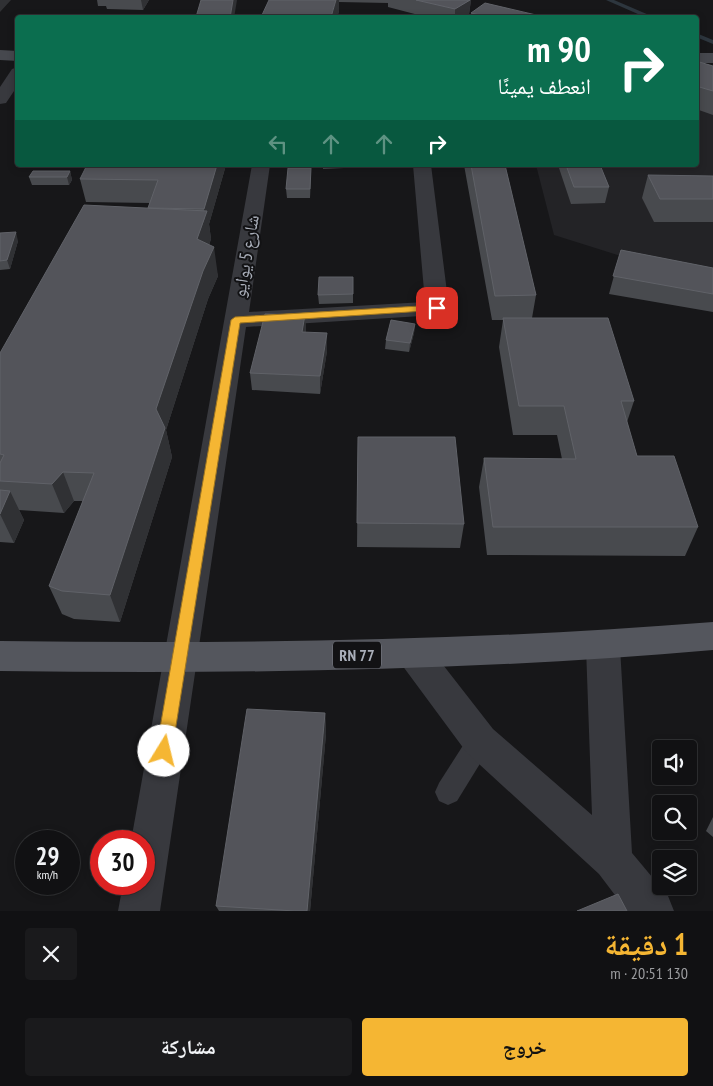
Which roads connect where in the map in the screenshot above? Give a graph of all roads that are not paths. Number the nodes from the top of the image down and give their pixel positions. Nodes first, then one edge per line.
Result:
1 (0, 56) edge
2 (15, 56) edge
3 (15, 76) edge
4 (0, 99) edge
5 (261, 167) edge
6 (422, 167) edge
7 (235, 320) junction
8 (713, 636) edge
9 (603, 647) junction
10 (414, 654) junction
11 (0, 656) edge
12 (178, 659) junction
13 (480, 741) junction
14 (448, 792) dead end
15 (152, 830) edge
16 (613, 860) junction
17 (142, 895) edge
18 (139, 911) edge
19 (653, 911) edge

1 - 2 main road
3 - 4 street
5 - 7 street, شارع 5 يوايو
6 - 7 street
7 - 12 street, شارع 5 يوايو
8 - 9 main road, RN 77
9 - 10 main road, RN 77
9 - 16 street
10 - 12 main road, RN 77
10 - 13 street
11 - 12 main road, RN 77
12 - 15 street, شارع 5 يوايو
13 - 14 lane
13 - 16 street
16 - 19 street
17 - 18 street, شارع 5 يوايو

